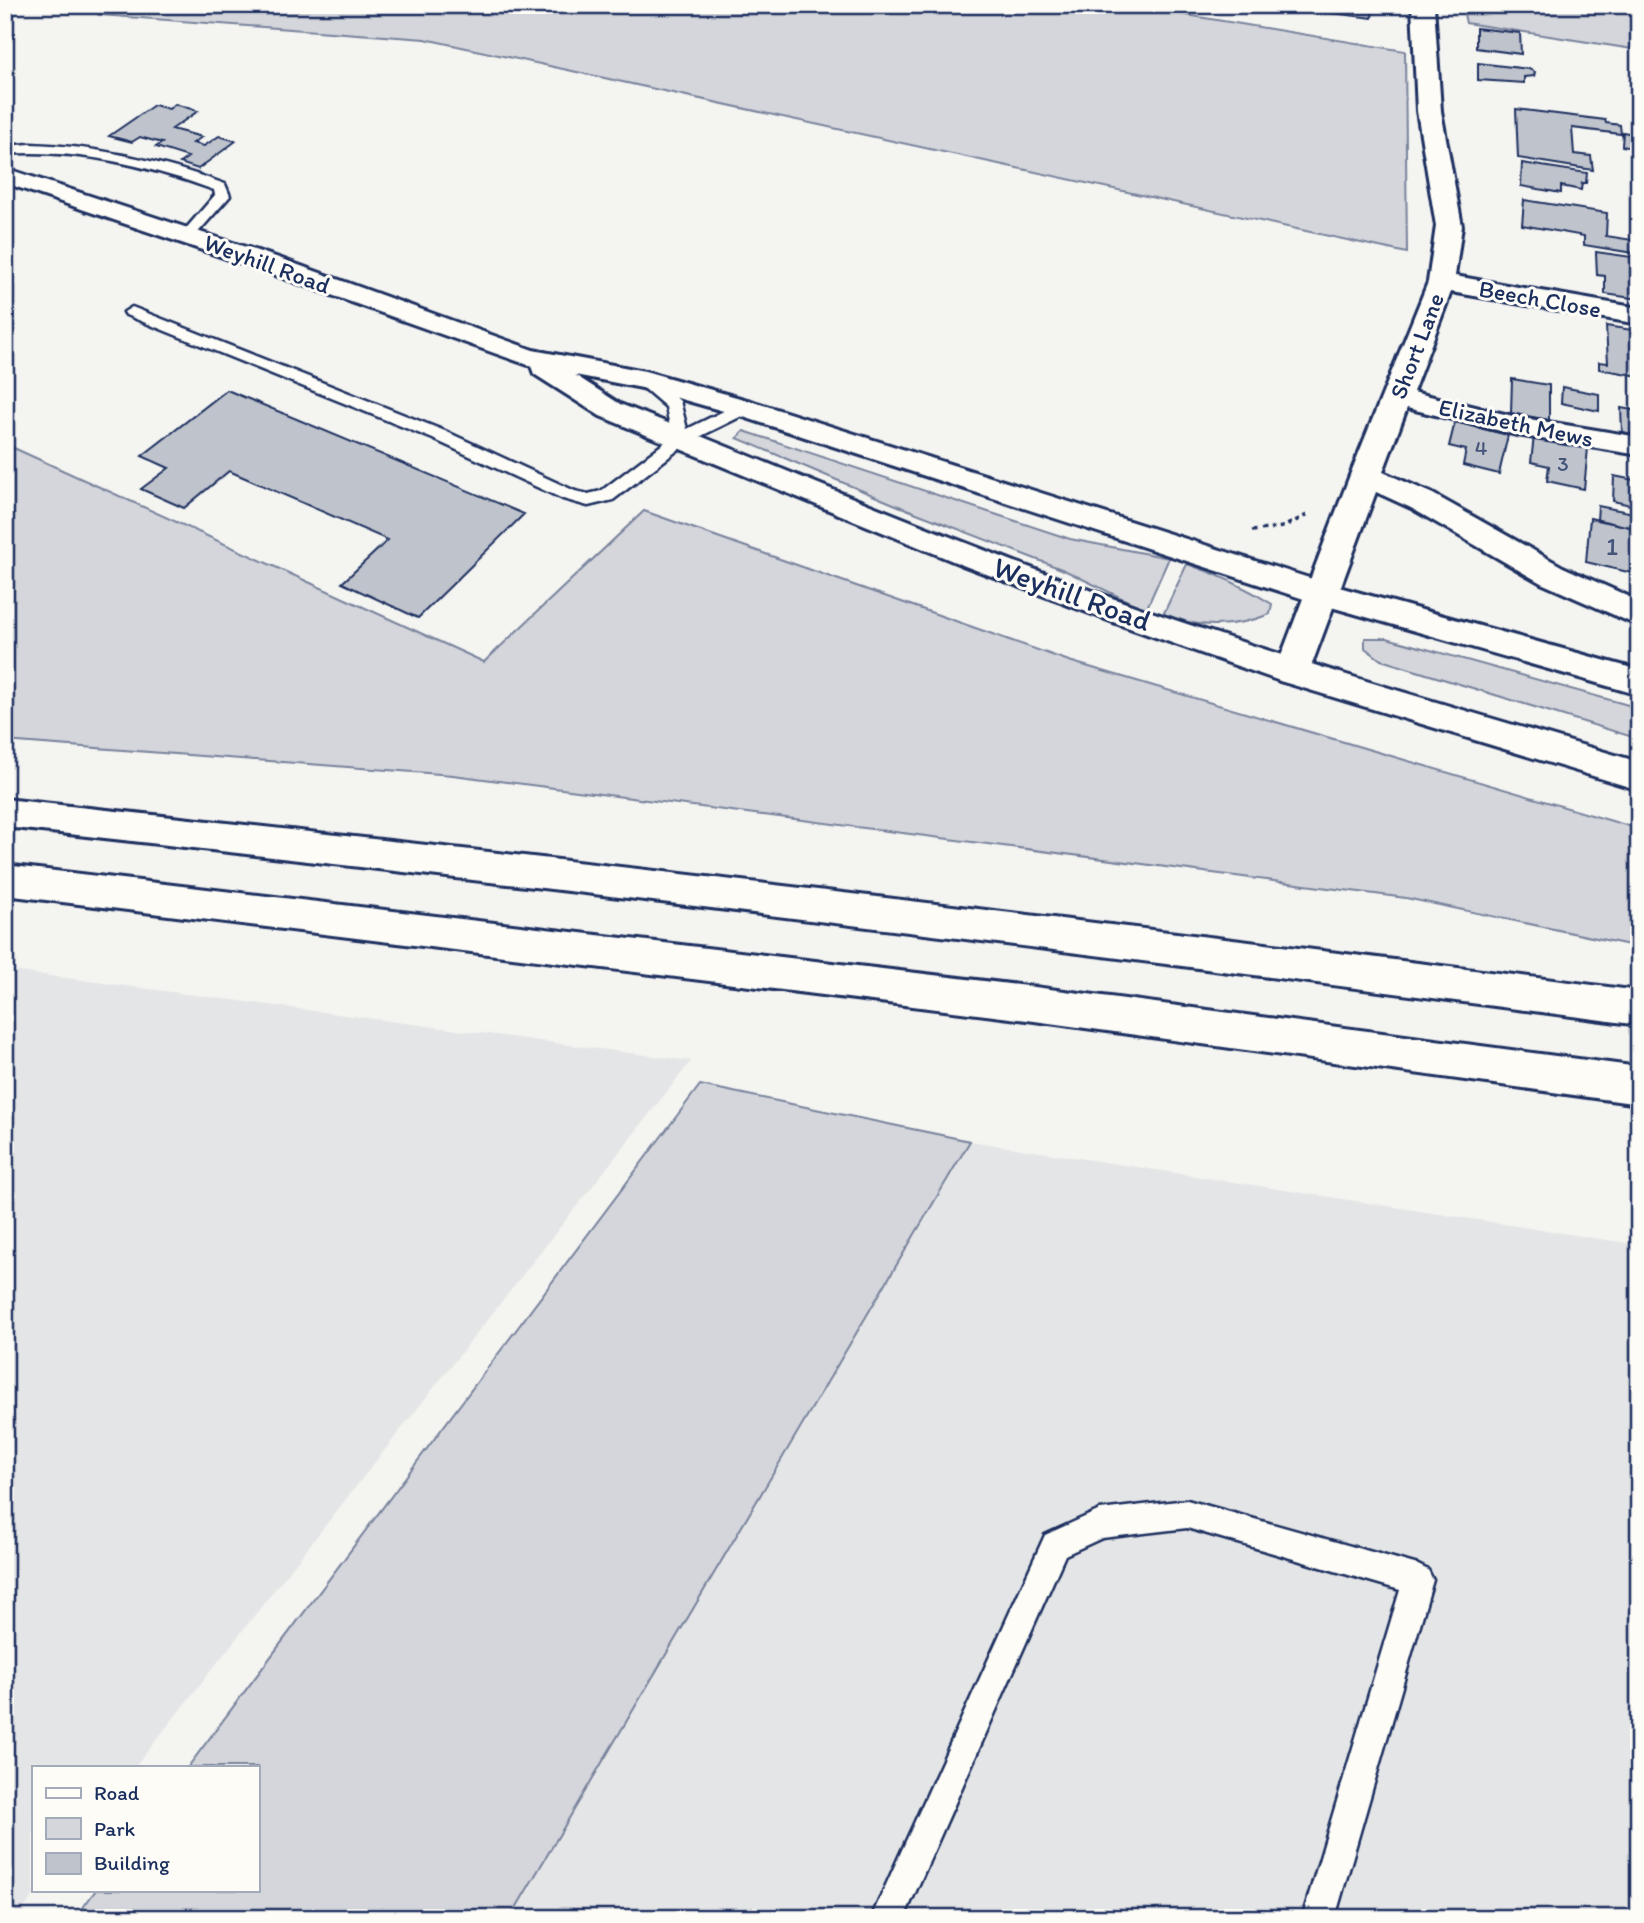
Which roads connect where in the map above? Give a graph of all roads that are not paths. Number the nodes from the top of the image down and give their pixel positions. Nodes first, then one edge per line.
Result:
1 (1423, 5) edge
2 (5, 150) edge
3 (5, 175) edge
4 (188, 235) junction
5 (1441, 282) junction
6 (132, 312) dead end
7 (1639, 316) edge
8 (527, 357) junction
9 (645, 380) junction
10 (1398, 397) junction
11 (744, 408) junction
12 (681, 439) junction
13 (1635, 446) dead end
14 (1366, 475) junction
15 (1321, 593) junction
16 (1639, 614) edge
17 (1292, 672) junction
18 (1639, 682) edge
19 (1639, 776) edge
20 (5, 813) edge
21 (5, 880) edge
22 (1639, 1008) edge
23 (1639, 1086) edge
24 (887, 1918) edge
25 (1318, 1918) edge

1 - 5 main road, Short Lane
2 - 4 lane
3 - 4 main road, Weyhill Road
4 - 8 main road, Weyhill Road
5 - 7 main road, Beech Close
5 - 10 main road, Short Lane
6 - 12 lane
8 - 9 main road, Weyhill Road
8 - 12 main road, Weyhill Road
9 - 11 main road, Weyhill Road
9 - 12 lane
10 - 13 main road, Elizabeth Mews
10 - 14 main road, Short Lane
11 - 12 lane
11 - 15 main road, Weyhill Road
12 - 17 main road, Weyhill Road
14 - 15 main road, Short Lane
14 - 16 main road
15 - 17 main road, Short Lane
15 - 18 main road, Weyhill Road
17 - 19 main road, Weyhill Road
20 - 22 main road
21 - 23 main road
24 - 25 lane

